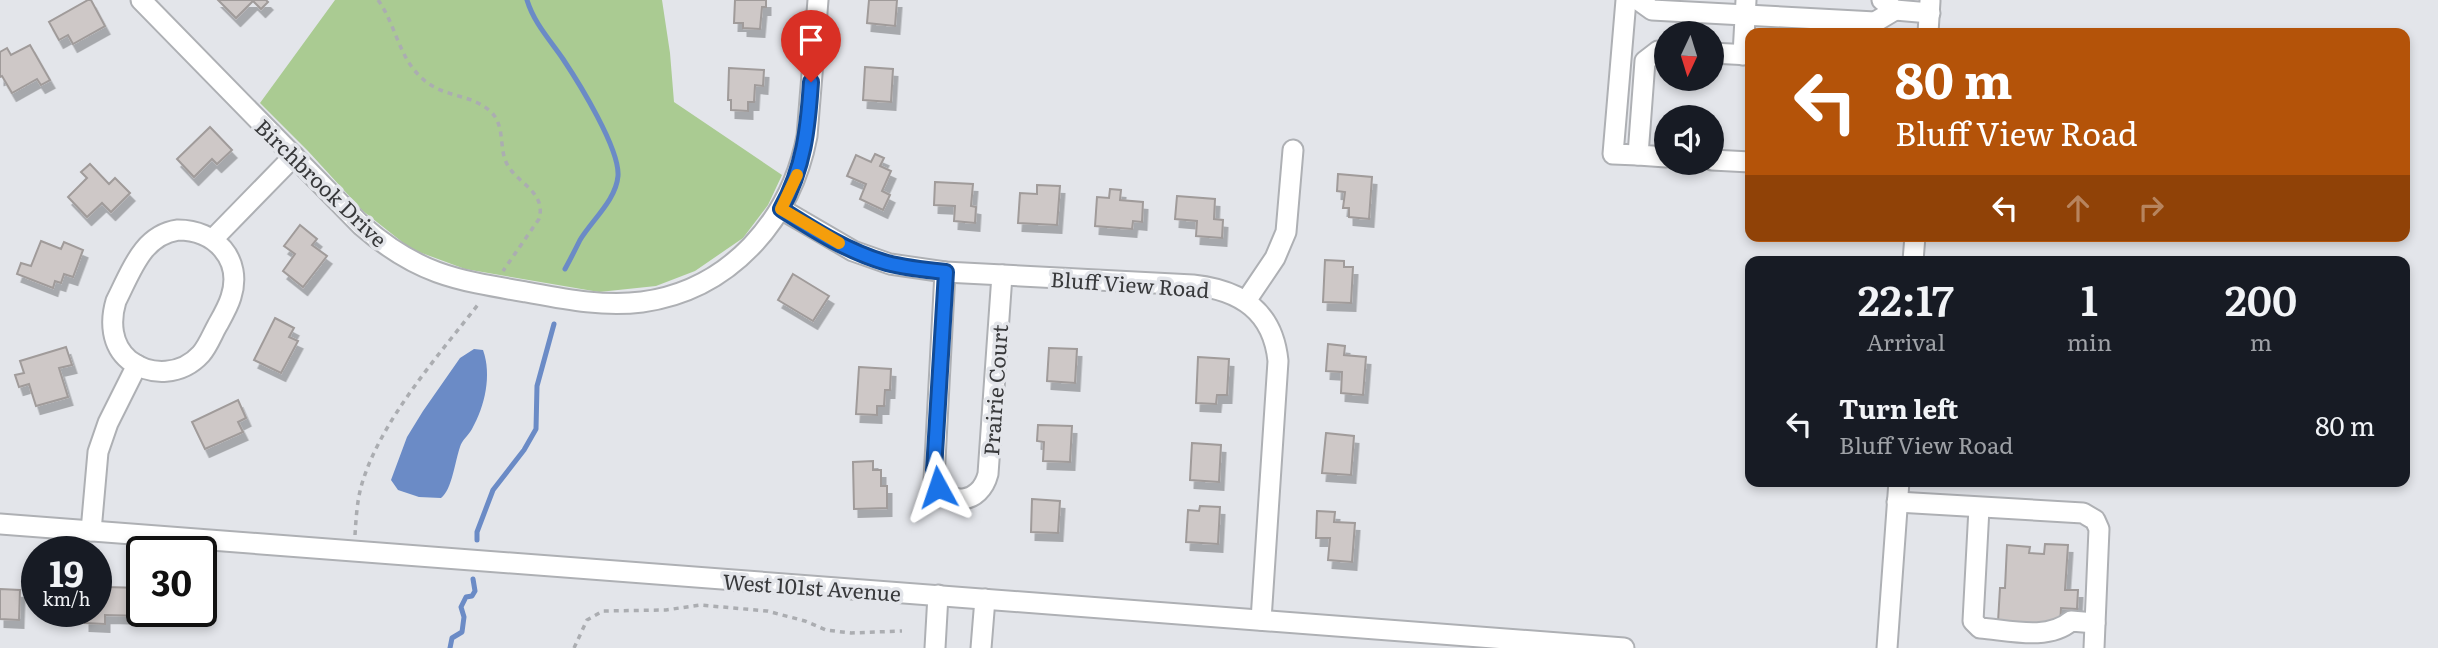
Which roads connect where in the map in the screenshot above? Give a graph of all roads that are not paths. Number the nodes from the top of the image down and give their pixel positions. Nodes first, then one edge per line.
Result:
1 (141, 0) edge
2 (818, 0) edge
3 (1626, 0) edge
4 (1638, 0) edge
5 (1889, 5) edge
6 (1930, 6) edge
7 (1746, 7) edge
8 (1746, 28) edge
9 (1928, 28) edge
10 (1654, 54) edge
11 (1724, 54) edge
12 (1745, 55) edge
13 (1293, 150) dead end
14 (1638, 155) junction
15 (295, 156) junction
16 (1654, 156) edge
17 (1724, 161) edge
18 (1745, 162) edge
19 (781, 209) junction
20 (213, 239) junction
21 (946, 272) junction
22 (1002, 275) junction
23 (1246, 301) junction
24 (137, 365) junction
25 (1898, 487) edge
26 (1897, 502) junction
27 (1979, 508) junction
28 (0, 524) edge
29 (91, 531) junction
30 (938, 595) junction
31 (985, 599) junction
32 (1262, 620) junction
33 (2095, 623) junction
34 (1518, 644) edge
35 (1592, 647) edge
36 (935, 648) edge
37 (982, 648) edge
38 (1624, 648) edge
39 (1887, 648) edge
40 (2094, 648) edge

1 - 15 street, Birchbrook Drive
2 - 19 street, Birchbrook Drive
3 - 14 street
4 - 7 street
5 - 6 street
5 - 7 street
6 - 9 street
7 - 8 street
10 - 14 street
11 - 12 street
13 - 23 street
14 - 16 street
15 - 19 street, Birchbrook Drive
15 - 20 street
17 - 18 street
19 - 21 street, Bluff View Road
20 - 24 street
20 - 24 street
21 - 22 street, Bluff View Road
21 - 22 street, Prairie Court
22 - 23 street, Bluff View Road
23 - 32 street, Bluff View Road
24 - 29 street
25 - 26 street
26 - 27 street
26 - 39 street
27 - 33 street
27 - 33 street
28 - 29 street, West 101st Avenue
29 - 30 street, West 101st Avenue
30 - 31 street, West 101st Avenue
30 - 36 street
31 - 32 street, West 101st Avenue
31 - 37 street
32 - 34 street, West 101st Avenue
33 - 40 street
34 - 35 street, West 101st Avenue
35 - 38 street, West 101st Avenue

